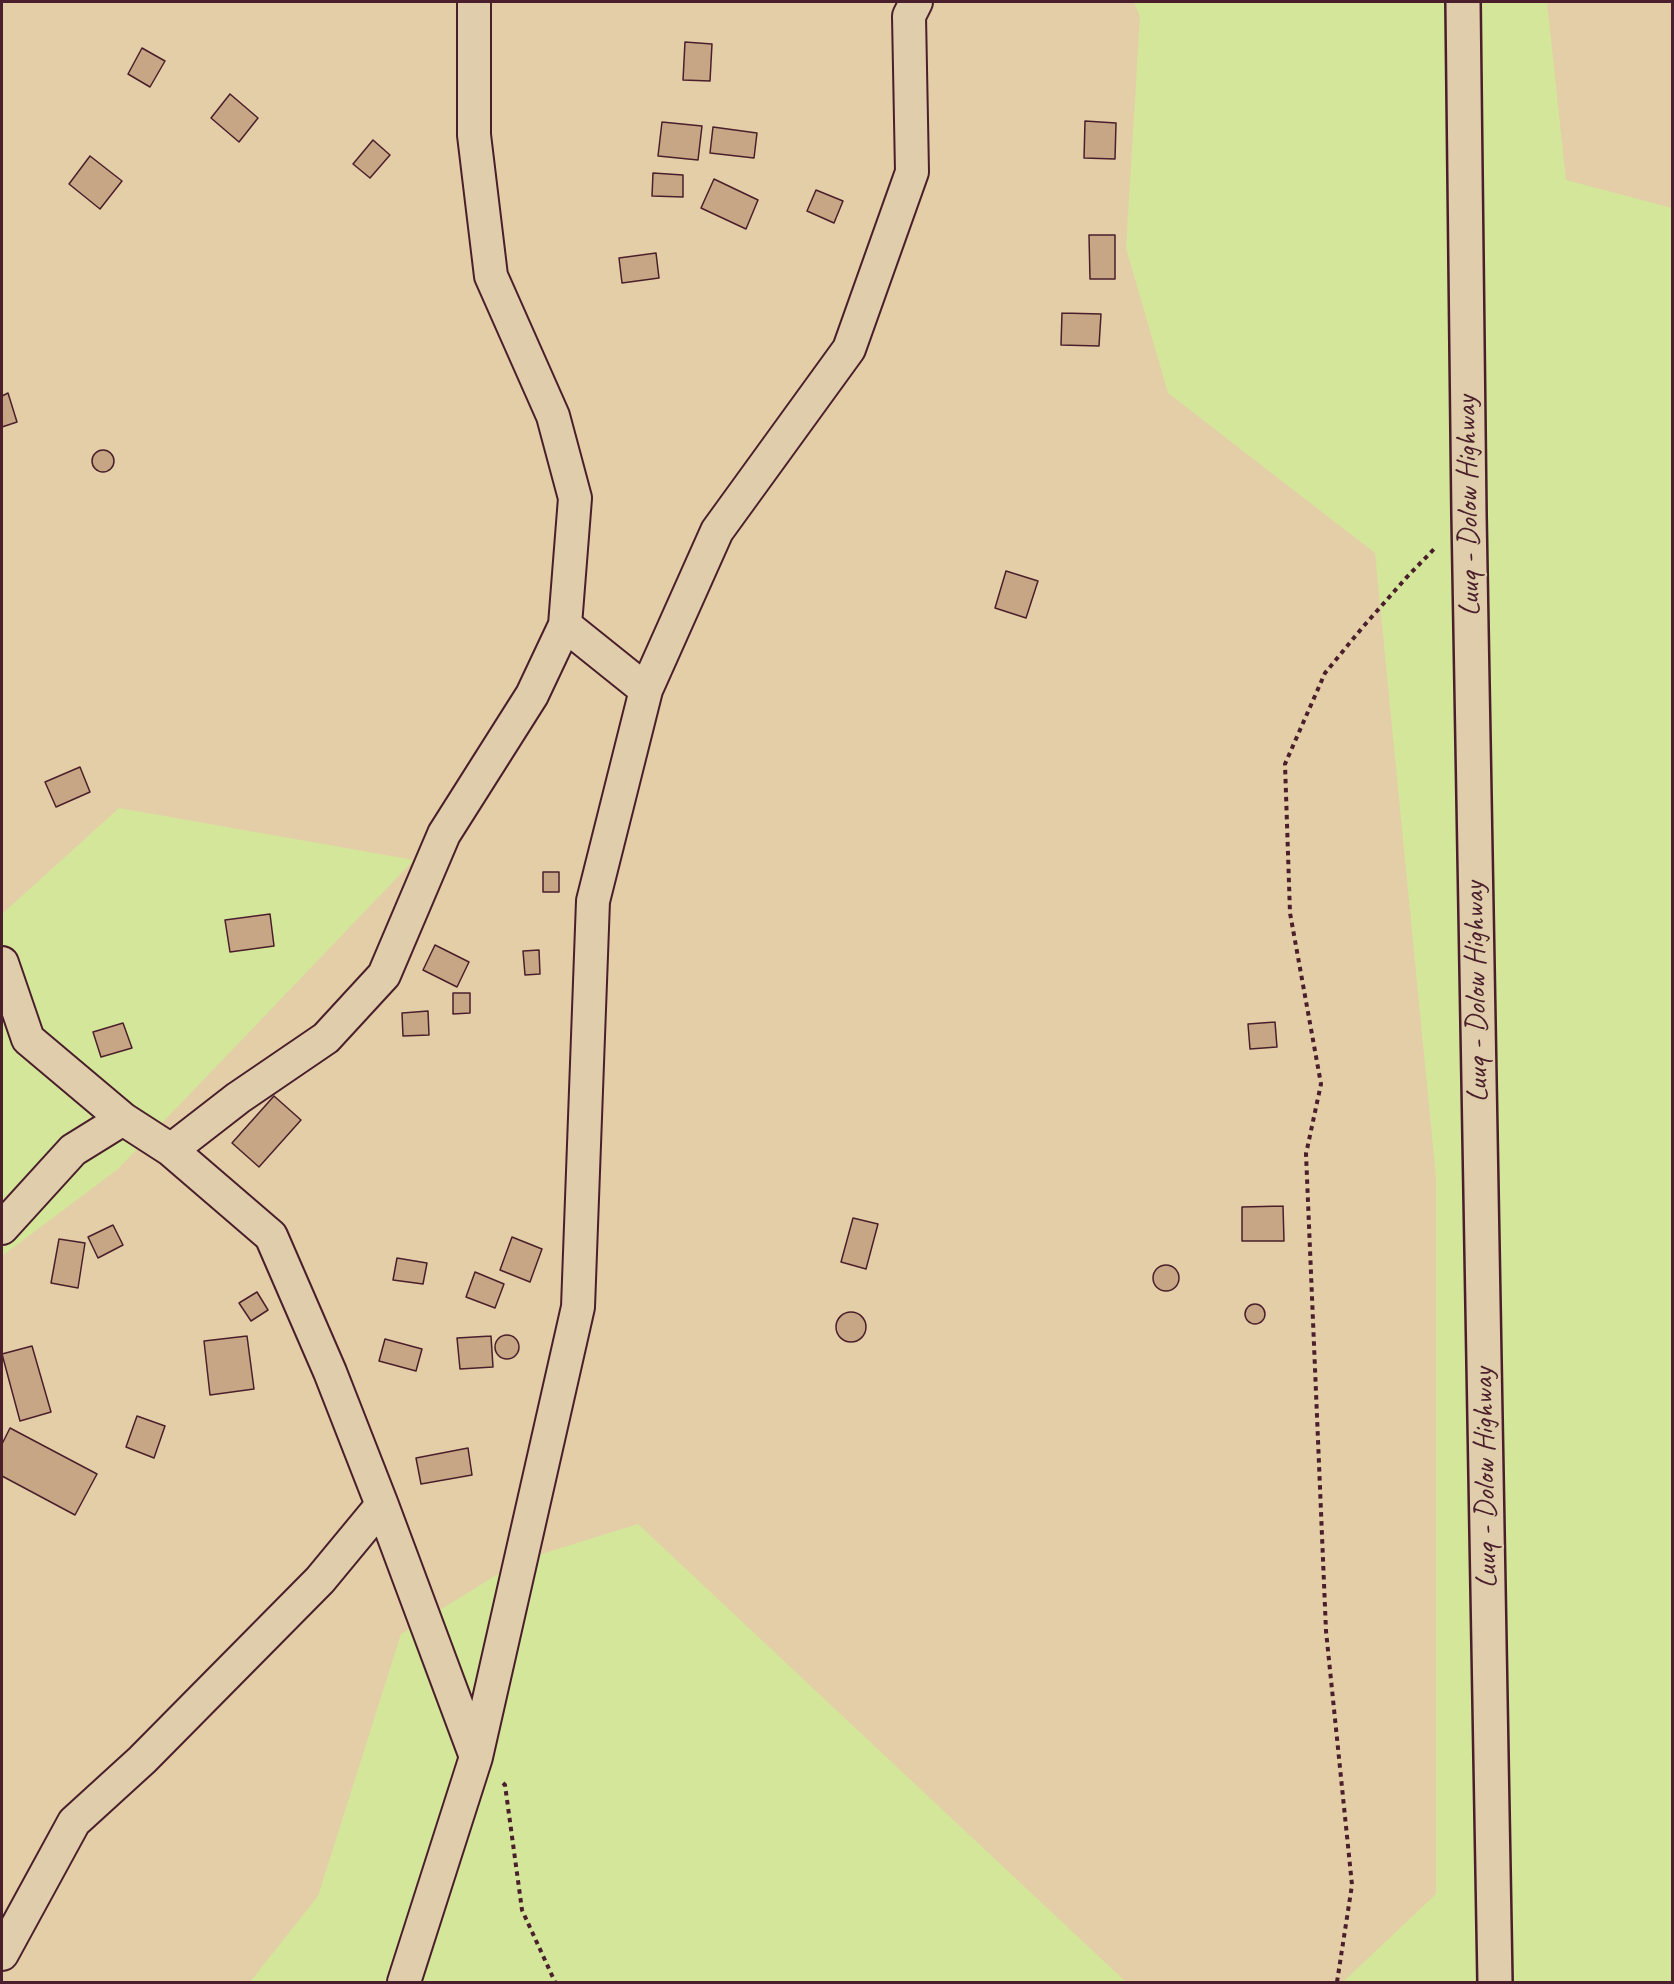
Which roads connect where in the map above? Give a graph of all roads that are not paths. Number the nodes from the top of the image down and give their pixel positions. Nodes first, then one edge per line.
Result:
1 (474, 2) edge
2 (916, 2) edge
3 (1463, 2) edge
4 (566, 625) junction
5 (646, 690) junction
6 (2, 963) edge
7 (123, 1119) junction
8 (171, 1150) junction
9 (2, 1228) edge
10 (382, 1505) junction
11 (476, 1757) junction
12 (2, 1954) edge
13 (404, 1983) edge
14 (1495, 1983) edge

1 - 4 street
2 - 5 street
3 - 14 main road, Luuq - Dolow Highway
4 - 5 street
4 - 8 street
5 - 11 street
6 - 7 street
7 - 8 street
7 - 9 street
8 - 10 street
10 - 11 street
10 - 12 street
11 - 13 street

